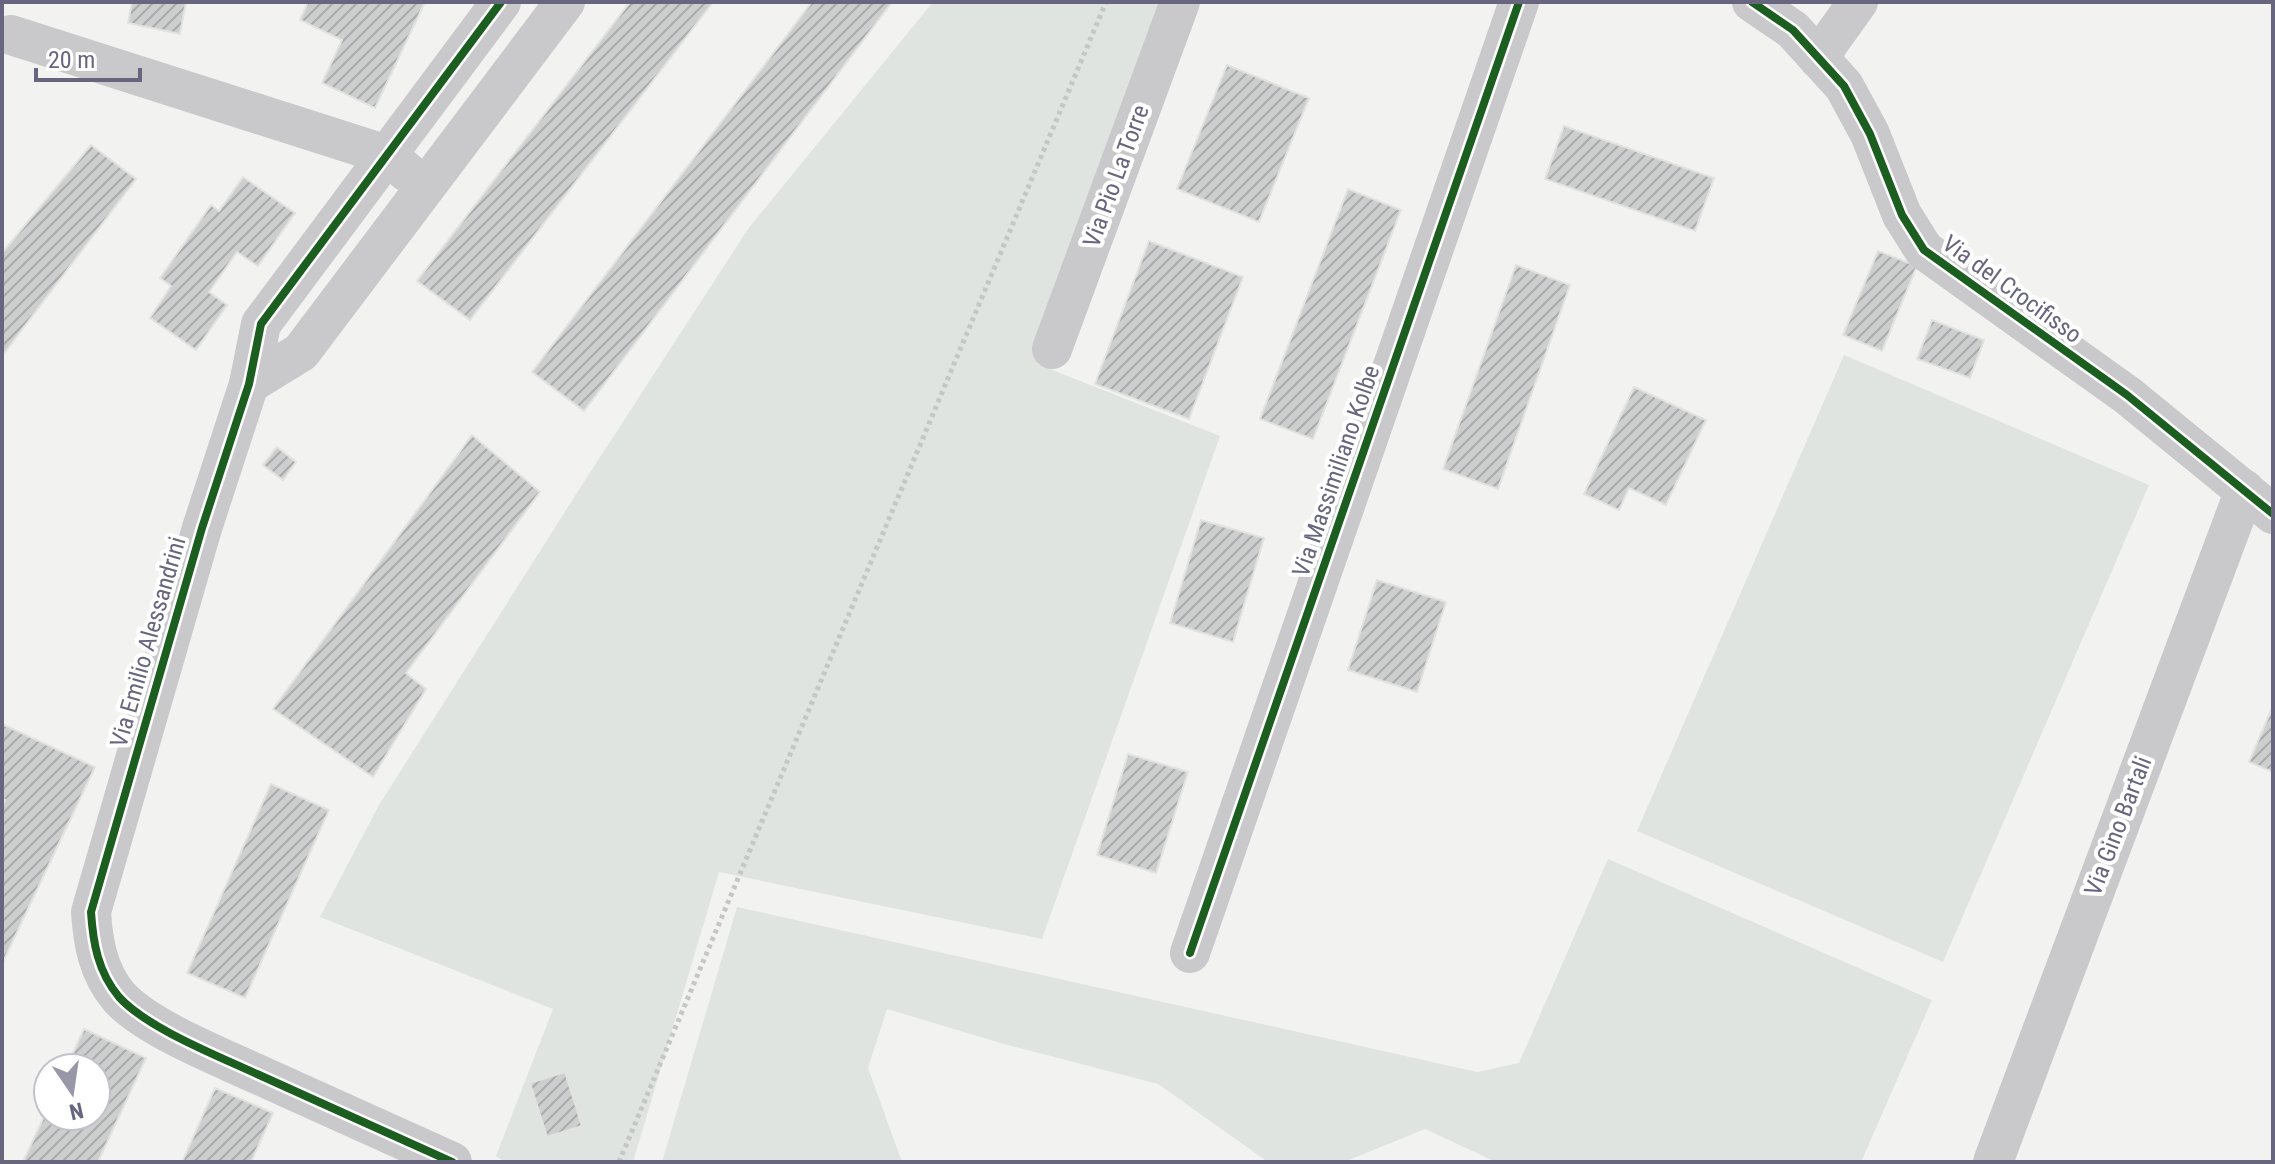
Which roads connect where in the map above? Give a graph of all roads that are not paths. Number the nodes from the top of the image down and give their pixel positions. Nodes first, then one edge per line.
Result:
1 (501, 2) edge
2 (565, 2) edge
3 (1180, 2) edge
4 (1519, 2) edge
5 (1752, 2) edge
6 (1858, 2) edge
7 (11, 35) dead end
8 (1818, 58) junction
9 (387, 155) junction
10 (426, 187) junction
11 (1052, 349) dead end
12 (249, 384) junction
13 (2259, 502) edge
14 (1190, 953) dead end
15 (452, 1162) edge
16 (1993, 1162) edge

1 - 9 street, Via Emilio Alessandrini
2 - 10 street
3 - 11 street, Via Pio La Torre
4 - 14 street, Via Massimiliano Kolbe
5 - 8 street, Via del Crocifisso
6 - 8 street
7 - 9 street
8 - 13 street, Via del Crocifisso
9 - 10 street
9 - 12 street, Via Emilio Alessandrini
10 - 12 street
12 - 15 street, Via Emilio Alessandrini
13 - 16 street, Via Gino Bartali

